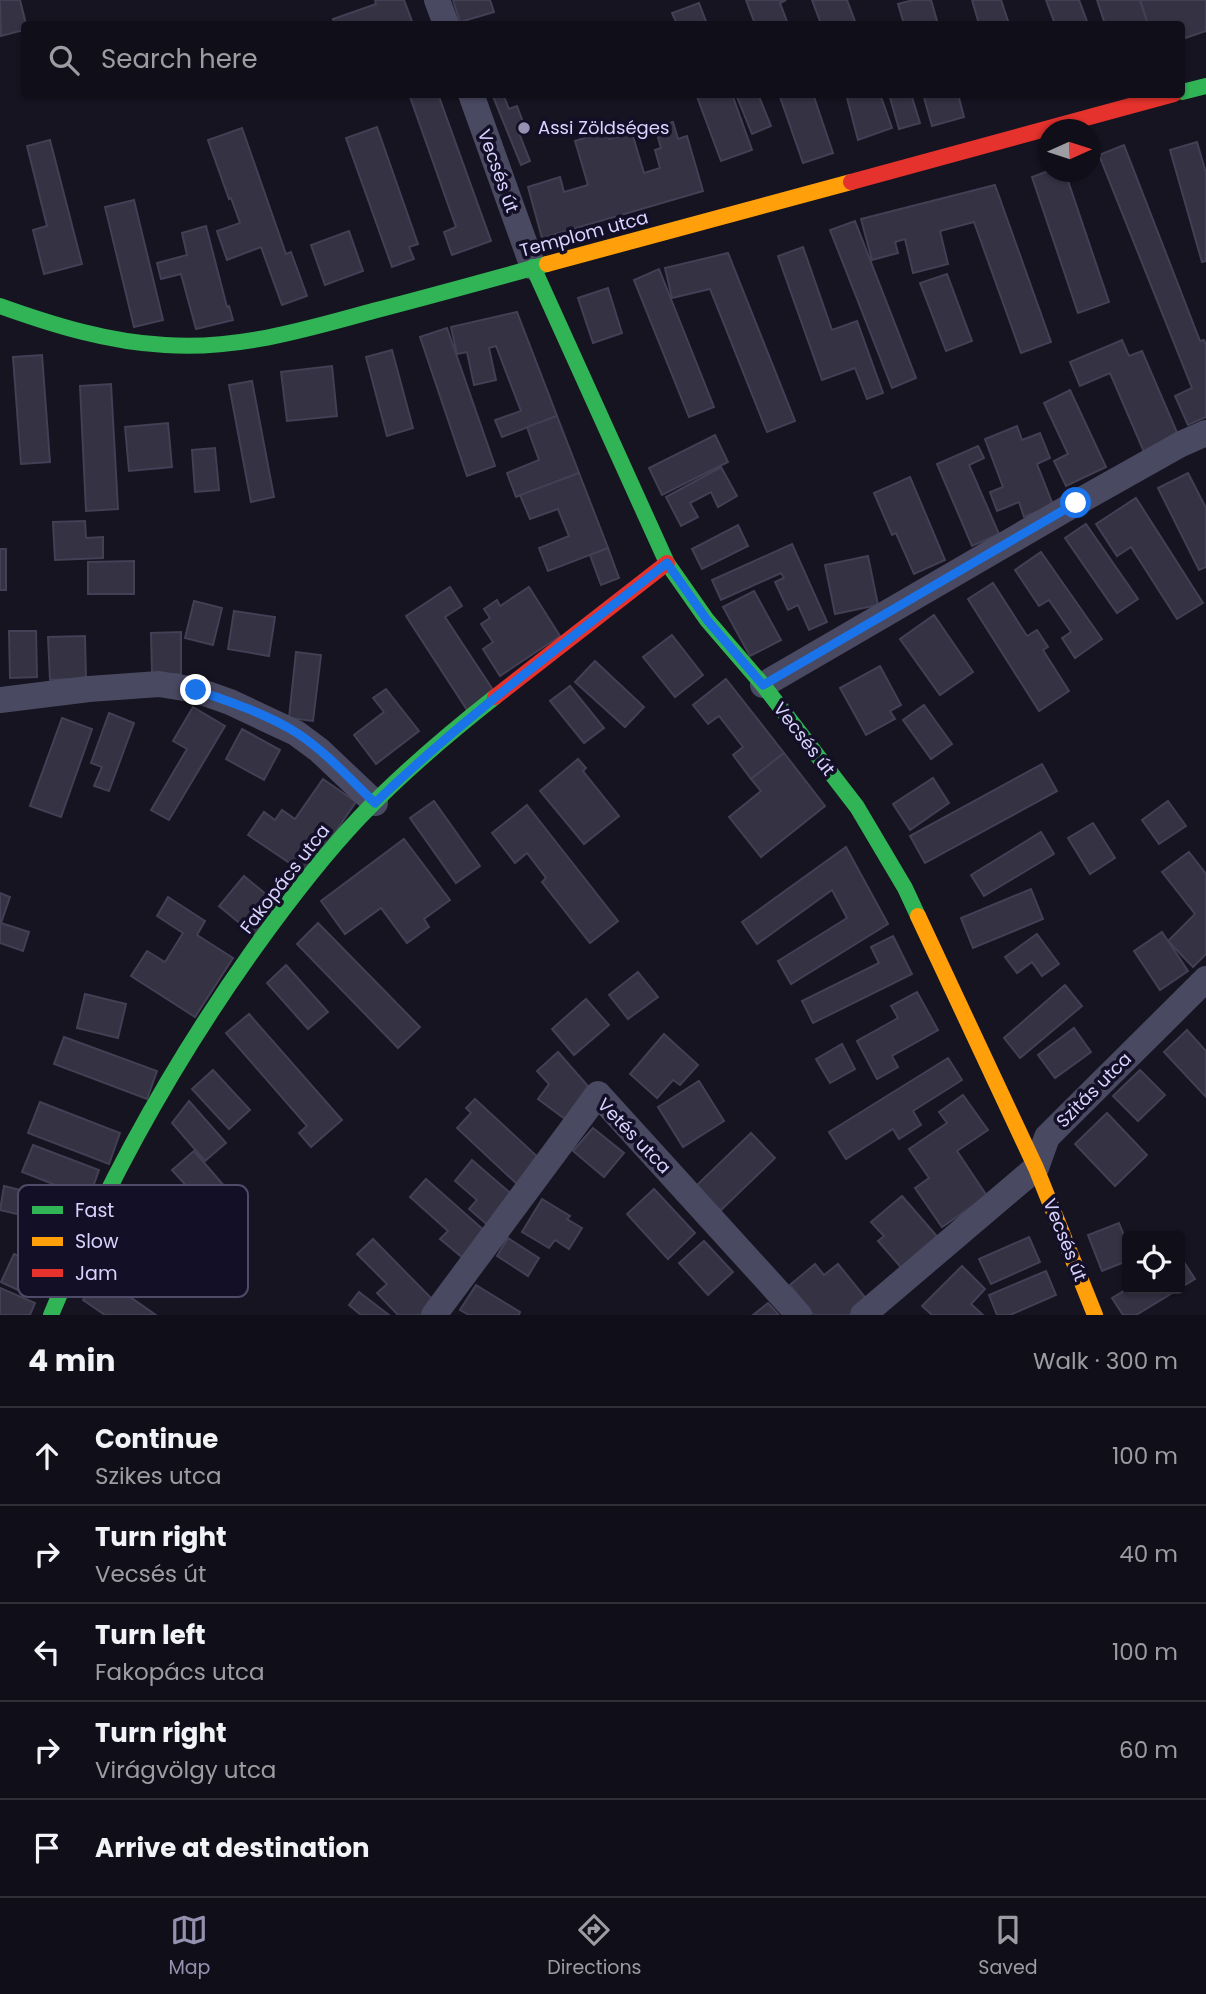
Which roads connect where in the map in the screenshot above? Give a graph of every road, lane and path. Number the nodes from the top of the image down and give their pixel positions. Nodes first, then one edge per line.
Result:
1 (437, 0) edge
2 (445, 21) edge
3 (1206, 86) edge
4 (1185, 91) edge
5 (472, 98) edge
6 (1159, 98) edge
7 (533, 267) junction
8 (0, 306) edge
9 (1206, 433) edge
10 (667, 563) junction
11 (763, 685) junction
12 (0, 700) edge
13 (375, 803) junction
14 (1206, 979) edge
15 (1037, 1168) junction
16 (109, 1185) edge
17 (59, 1297) edge
18 (51, 1315) edge
19 (434, 1315) edge
20 (799, 1315) edge
21 (863, 1315) edge
22 (1096, 1315) edge

1 - 2 street
3 - 4 street
5 - 7 street, Vecsés út
6 - 7 street, Templom utca
7 - 8 street, Templom utca
7 - 10 street, Vecsés út
9 - 11 street
10 - 11 street, Vecsés út
10 - 13 street, Fakopács utca
11 - 15 street, Vecsés út
12 - 13 street
13 - 16 street, Fakopács utca
14 - 15 street, Szitás utca
15 - 21 street
15 - 22 street, Vecsés út
17 - 18 street, Fakopács utca
19 - 20 street, Vetés utca

